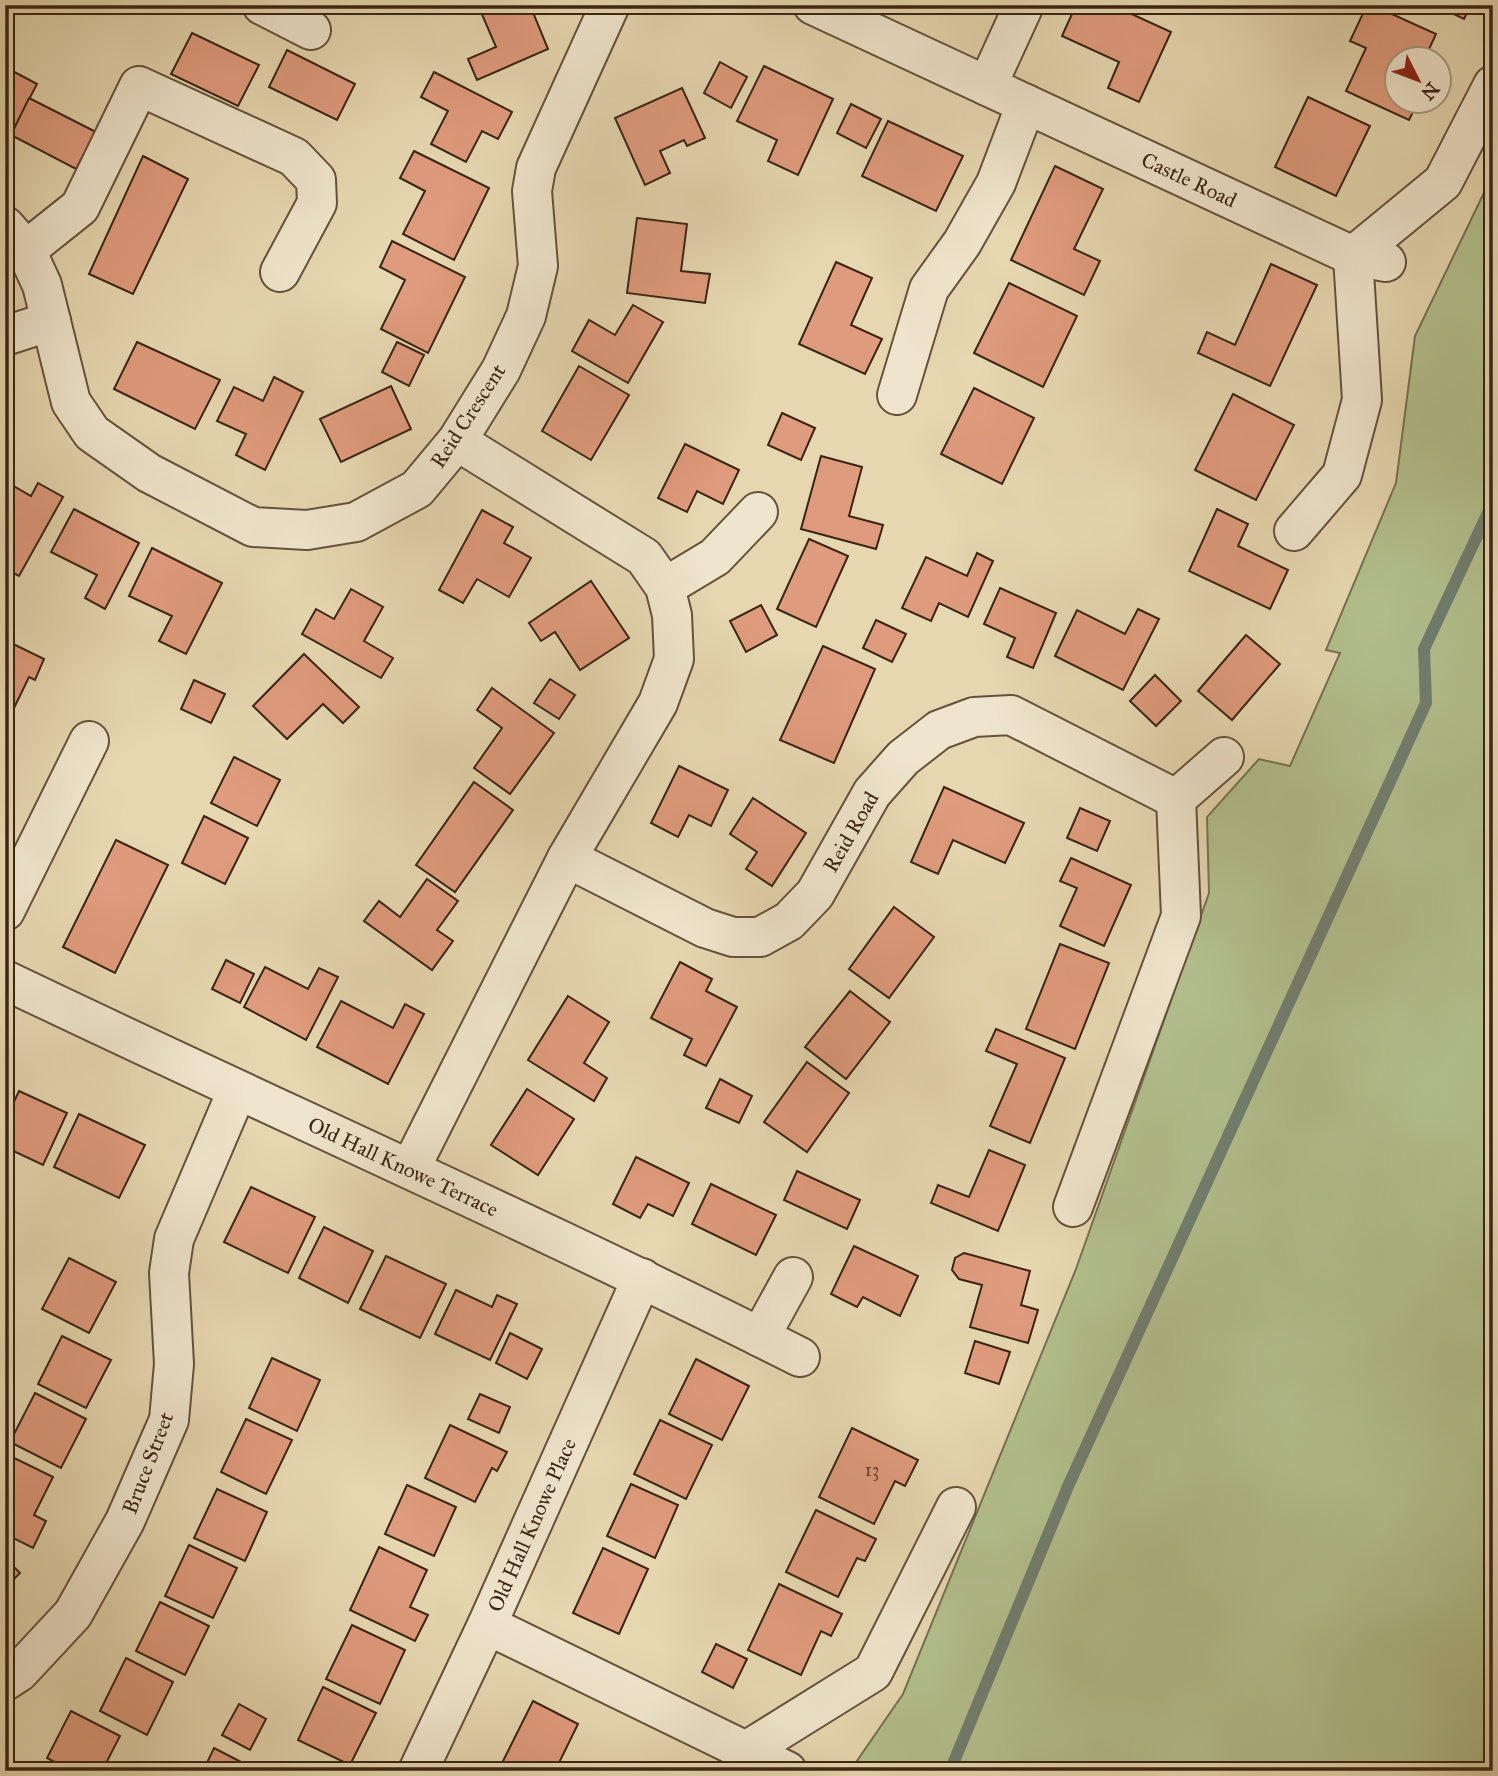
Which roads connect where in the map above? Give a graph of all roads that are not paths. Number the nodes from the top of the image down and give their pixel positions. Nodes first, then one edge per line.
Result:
1 (262, 5) edge
2 (610, 5) edge
3 (813, 5) edge
4 (1024, 5) edge
5 (311, 30) dead end
6 (1493, 85) edge
7 (988, 86) junction
8 (1026, 104) junction
9 (15, 238) edge
10 (1369, 259) junction
11 (280, 272) dead end
12 (51, 321) junction
13 (5, 335) edge
14 (897, 394) dead end
15 (457, 441) junction
16 (758, 512) dead end
17 (1294, 531) dead end
18 (665, 587) junction
19 (89, 741) dead end
20 (1224, 757) dead end
21 (1176, 799) junction
22 (567, 858) junction
23 (5, 911) edge
24 (5, 981) edge
25 (237, 1091) junction
26 (410, 1169) junction
27 (1073, 1207) dead end
28 (793, 1277) dead end
29 (642, 1278) junction
30 (760, 1337) junction
31 (800, 1357) dead end
32 (956, 1507) dead end
33 (487, 1625) junction
34 (5, 1681) edge
35 (747, 1761) edge
36 (418, 1771) edge
37 (787, 1771) edge

1 - 5 street
2 - 15 street, Reid Crescent
3 - 7 street, Castle Road
4 - 7 street
6 - 10 street
7 - 8 street, Castle Road
8 - 10 street, Castle Road
8 - 14 street
9 - 11 street, Reid Crescent
9 - 12 street, Reid Crescent
10 - 17 street
12 - 13 street
12 - 15 street, Reid Crescent
15 - 18 street
16 - 18 street
18 - 22 street
19 - 23 street
20 - 21 street
21 - 22 street, Reid Road
21 - 27 street
22 - 26 street
24 - 25 street, Old Hall Knowe Terrace
25 - 26 street, Old Hall Knowe Terrace
25 - 34 street, Bruce Street
26 - 29 street, Old Hall Knowe Terrace
28 - 30 street
29 - 30 street, Old Hall Knowe Terrace
29 - 33 street, Old Hall Knowe Place
30 - 31 street, Old Hall Knowe Terrace
32 - 35 street
33 - 35 street
33 - 36 street, Old Hall Knowe Place
35 - 37 street

